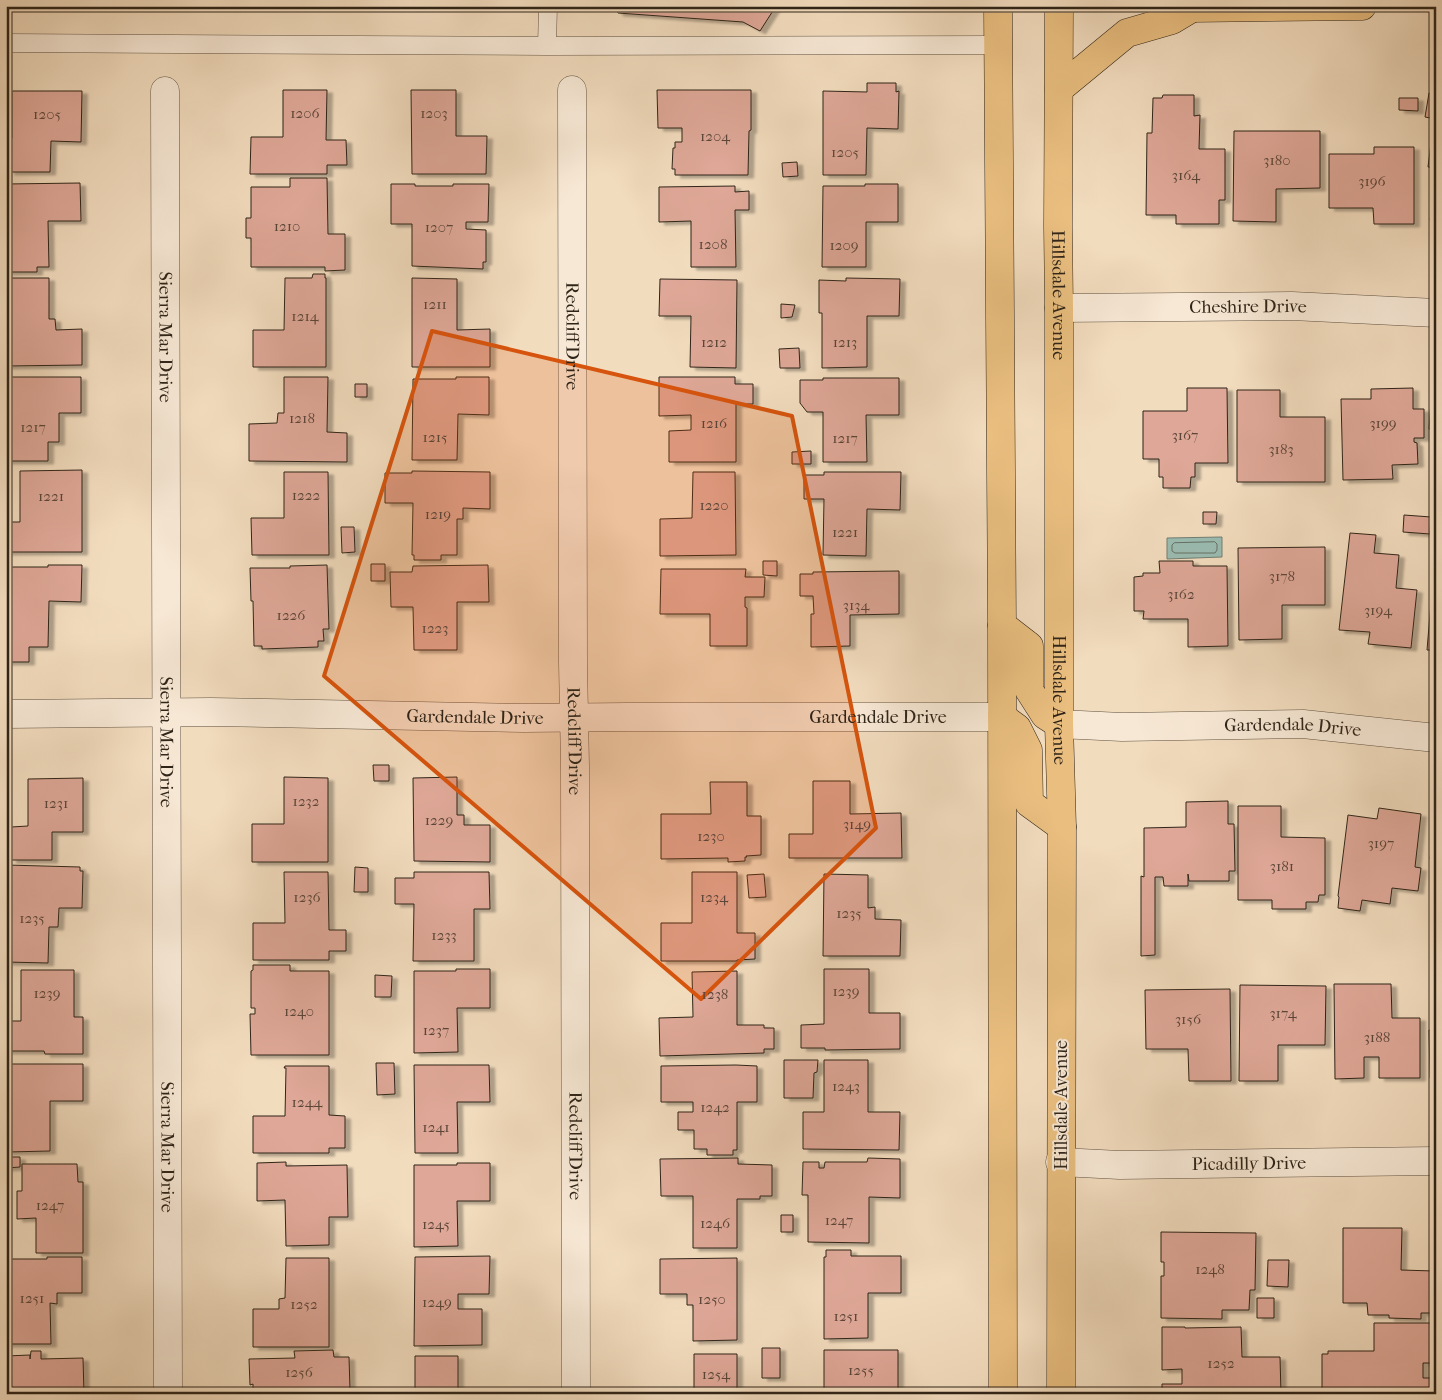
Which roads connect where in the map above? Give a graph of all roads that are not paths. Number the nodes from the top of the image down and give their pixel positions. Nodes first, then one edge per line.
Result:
1 (548, 6) edge
2 (998, 6) edge
3 (1059, 6) edge
4 (1362, 6) edge
5 (1191, 7) edge
6 (1278, 7) edge
7 (6, 43) edge
8 (998, 45) junction
9 (547, 46) junction
10 (1059, 89) junction
11 (572, 90) dead end
12 (165, 91) dead end
13 (1059, 308) junction
14 (1436, 313) edge
15 (1002, 625) junction
16 (167, 712) junction
17 (6, 714) edge
18 (1002, 717) junction
19 (575, 718) junction
20 (1059, 724) junction
21 (1436, 738) edge
22 (1062, 827) junction
23 (1436, 1161) edge
24 (1060, 1162) junction
25 (168, 1394) edge
26 (576, 1394) edge
27 (1003, 1394) edge
28 (1061, 1394) edge

1 - 9 lane
2 - 8 main road
3 - 10 main road, Hillsdale Avenue
4 - 6 main road
5 - 6 main road
5 - 10 main road
7 - 9 lane
8 - 9 lane
8 - 15 main road
10 - 13 main road, Hillsdale Avenue
11 - 19 street, Redcliff Drive
12 - 16 street, Sierra Mar Drive
13 - 14 street, Cheshire Drive
13 - 20 main road, Hillsdale Avenue
15 - 18 main road
15 - 20 main road
16 - 17 street, Gardendale Drive
16 - 19 street, Gardendale Drive
16 - 25 street, Sierra Mar Drive
18 - 19 street, Gardendale Drive
18 - 22 main road
18 - 27 main road
19 - 26 street, Redcliff Drive
20 - 21 street, Gardendale Drive
20 - 22 main road, Hillsdale Avenue
22 - 24 main road, Hillsdale Avenue
23 - 24 street, Picadilly Drive
24 - 28 main road, Hillsdale Avenue

